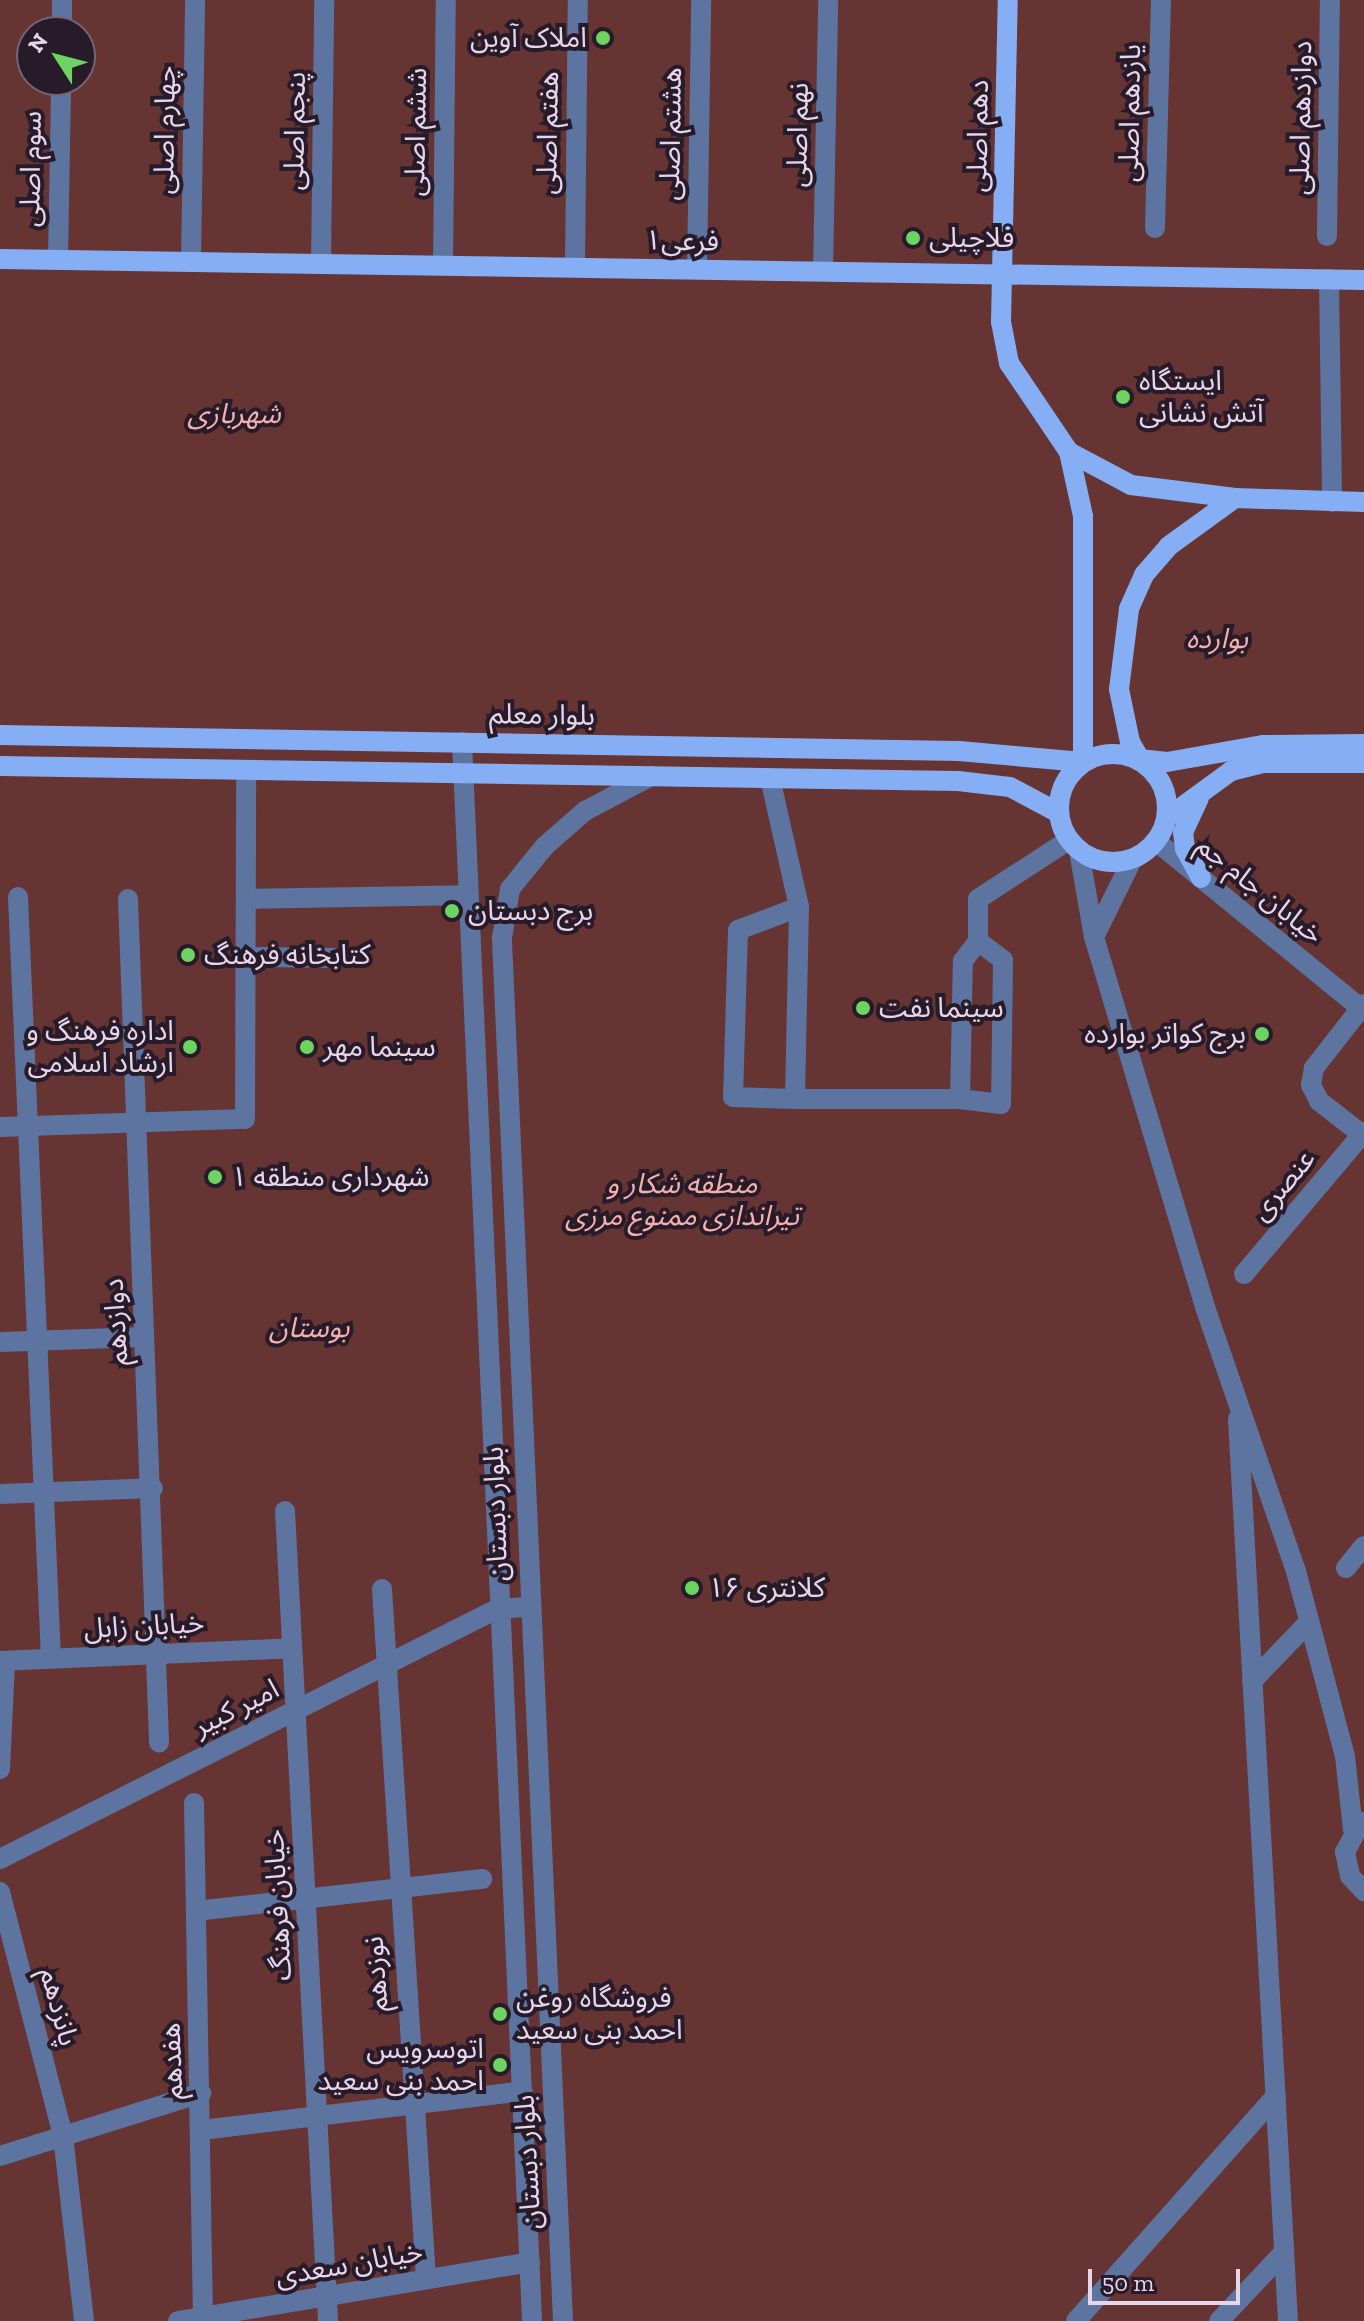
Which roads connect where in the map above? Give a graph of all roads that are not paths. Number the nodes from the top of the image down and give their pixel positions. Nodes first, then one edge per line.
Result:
1 (195, 0) edge
2 (324, 0) edge
3 (446, 0) edge
4 (578, 0) edge
5 (701, 0) edge
6 (828, 0) edge
7 (1008, 0) edge
8 (1161, 0) edge
9 (1330, 0) edge
10 (61, 96) edge
11 (1155, 228) dead end
12 (1327, 236) dead end
13 (0, 259) edge
14 (58, 260) junction
15 (191, 261) junction
16 (321, 263) junction
17 (443, 265) junction
18 (575, 267) junction
19 (697, 269) junction
20 (823, 271) junction
21 (1003, 273) junction
22 (1329, 279) junction
23 (1364, 280) edge
24 (1069, 452) junction
25 (1235, 498) junction
26 (1332, 502) junction
27 (1364, 502) edge
28 (0, 735) edge
29 (462, 742) junction
30 (1364, 744) edge
31 (1140, 759) junction
32 (1083, 762) junction
33 (1364, 763) edge
34 (0, 766) edge
35 (246, 770) junction
36 (463, 773) junction
37 (651, 776) junction
38 (770, 778) junction
39 (1213, 783) junction
40 (1059, 813) junction
41 (1168, 817) junction
42 (1157, 842) junction
43 (1074, 846) junction
44 (1132, 860) junction
45 (1201, 878) junction
46 (468, 895) junction
47 (18, 897) dead end
48 (128, 899) dead end
49 (246, 899) junction
50 (799, 907) junction
51 (1094, 937) junction
52 (978, 941) junction
53 (245, 957) junction
54 (335, 958) dead end
55 (1363, 1008) edge
56 (795, 1099) junction
57 (960, 1099) junction
58 (136, 1122) junction
59 (29, 1126) junction
60 (0, 1127) edge
61 (1363, 1134) edge
62 (1244, 1274) dead end
63 (144, 1337) junction
64 (40, 1341) junction
65 (0, 1342) edge
66 (1235, 1384) junction
67 (153, 1488) junction
68 (45, 1491) junction
69 (0, 1494) edge
70 (285, 1511) dead end
71 (1364, 1546) edge
72 (1346, 1568) dead end
73 (382, 1589) dead end
74 (528, 1607) junction
75 (497, 1609) junction
76 (1308, 1623) junction
77 (292, 1648) junction
78 (157, 1652) junction
79 (51, 1658) junction
80 (3, 1661) edge
81 (387, 1664) junction
82 (1252, 1681) junction
83 (295, 1710) junction
84 (159, 1742) dead end
85 (0, 1769) edge
86 (194, 1803) dead end
87 (1358, 1825) edge
88 (0, 1859) edge
89 (482, 1879) dead end
90 (398, 1890) junction
91 (1364, 1891) edge
92 (0, 1892) edge
93 (305, 1900) junction
94 (196, 1911) junction
95 (523, 2091) junction
96 (201, 2093) junction
97 (1276, 2096) junction
98 (413, 2105) junction
99 (319, 2116) junction
100 (202, 2130) junction
101 (63, 2136) junction
102 (0, 2156) edge
103 (1284, 2252) junction
104 (530, 2262) junction
105 (426, 2279) junction
106 (327, 2296) junction
107 (203, 2319) edge
108 (84, 2321) edge
109 (178, 2321) edge
110 (328, 2321) edge
111 (532, 2321) edge
112 (563, 2321) edge
113 (1076, 2321) edge
114 (1219, 2321) edge
115 (1288, 2321) edge

1 - 15 street, چهارم اصلی
2 - 16 street, پنجم اصلی
3 - 17 street, ششم اصلی
4 - 18 street, هفتم اصلی
5 - 19 street, هشتم اصلی
6 - 20 street, نهم اصلی
7 - 21 main road, دهم اصلی
8 - 11 street, یازدهم اصلی
9 - 12 street, دوازدهم اصلی
10 - 14 street, سوم اصلی
13 - 14 main road, فرعی۱
14 - 15 main road, فرعی۱
15 - 16 main road, فرعی۱
16 - 17 main road, فرعی۱
17 - 18 main road, فرعی۱
18 - 19 main road, فرعی۱
19 - 20 main road, فرعی۱
20 - 21 main road, فرعی۱
21 - 22 main road, فرعی۱
21 - 24 main road, دهم اصلی
22 - 23 main road, فرعی۱
22 - 26 street
24 - 25 main road
24 - 32 main road
25 - 26 main road
25 - 31 main road
26 - 27 main road
28 - 29 main road, بلوار معلم
29 - 32 main road, بلوار معلم
29 - 36 street, بلوار دبستان
30 - 31 main road
31 - 32 main road
31 - 41 main road
32 - 40 main road
33 - 39 main road
34 - 35 main road
35 - 36 main road
35 - 49 street
36 - 37 main road
36 - 46 street, بلوار دبستان
37 - 38 main road
37 - 74 street, بلوار دبستان
38 - 40 main road
38 - 50 street
39 - 41 main road
39 - 45 main road
40 - 43 main road
41 - 42 main road
42 - 44 main road
42 - 45 street, خیابان جام جم
43 - 44 main road
43 - 51 street
43 - 52 street
44 - 51 street
45 - 55 street, خیابان جام جم
46 - 49 street
46 - 75 street, بلوار دبستان
47 - 59 street
48 - 58 street, دوازدهم
49 - 53 street
50 - 56 street
50 - 56 street
51 - 66 street
52 - 57 street
52 - 57 street
53 - 54 street
53 - 58 street
55 - 61 street
56 - 57 street
58 - 59 street
58 - 63 street, دوازدهم
59 - 60 street
59 - 64 street
61 - 62 street, عنصری
63 - 64 street
63 - 67 street, دوازدهم
64 - 65 street
64 - 68 street
66 - 76 street
66 - 82 street
67 - 68 street
67 - 78 street, دوازدهم
68 - 69 street
68 - 79 street
70 - 77 street, خیابان فرهنگ
71 - 72 street
73 - 81 street, نوزدهم
74 - 75 street
74 - 112 street, بلوار دبستان
75 - 81 street, امیر کبیر
75 - 95 street, بلوار دبستان
76 - 82 street
76 - 87 street
77 - 78 street, خیابان زابل
77 - 83 street, خیابان فرهنگ
78 - 79 street, خیابان زابل
78 - 84 street, دوازدهم
79 - 80 street, خیابان زابل
80 - 85 street
81 - 83 street, امیر کبیر
81 - 90 street, نوزدهم
82 - 97 street
83 - 88 street, امیر کبیر
83 - 93 street, خیابان فرهنگ
86 - 94 street, هفدهم
87 - 91 street
89 - 90 street
90 - 93 street
90 - 98 street, نوزدهم
92 - 101 street, پانزدهم
93 - 94 street
93 - 99 street, خیابان فرهنگ
94 - 96 street, هفدهم
95 - 98 street
95 - 104 street, بلوار دبستان
96 - 100 street, هفدهم
96 - 101 street
97 - 103 street
97 - 113 street
98 - 99 street
98 - 105 street, نوزدهم
99 - 100 street
99 - 106 street, خیابان فرهنگ
100 - 107 street, هفدهم
101 - 102 street
101 - 108 street, پانزدهم
103 - 114 street
103 - 115 street
104 - 105 street, خیابان سعدی
104 - 111 street, بلوار دبستان
105 - 106 street, خیابان سعدی
106 - 107 street, خیابان سعدی
106 - 110 street, خیابان فرهنگ
107 - 109 street, خیابان سعدی

